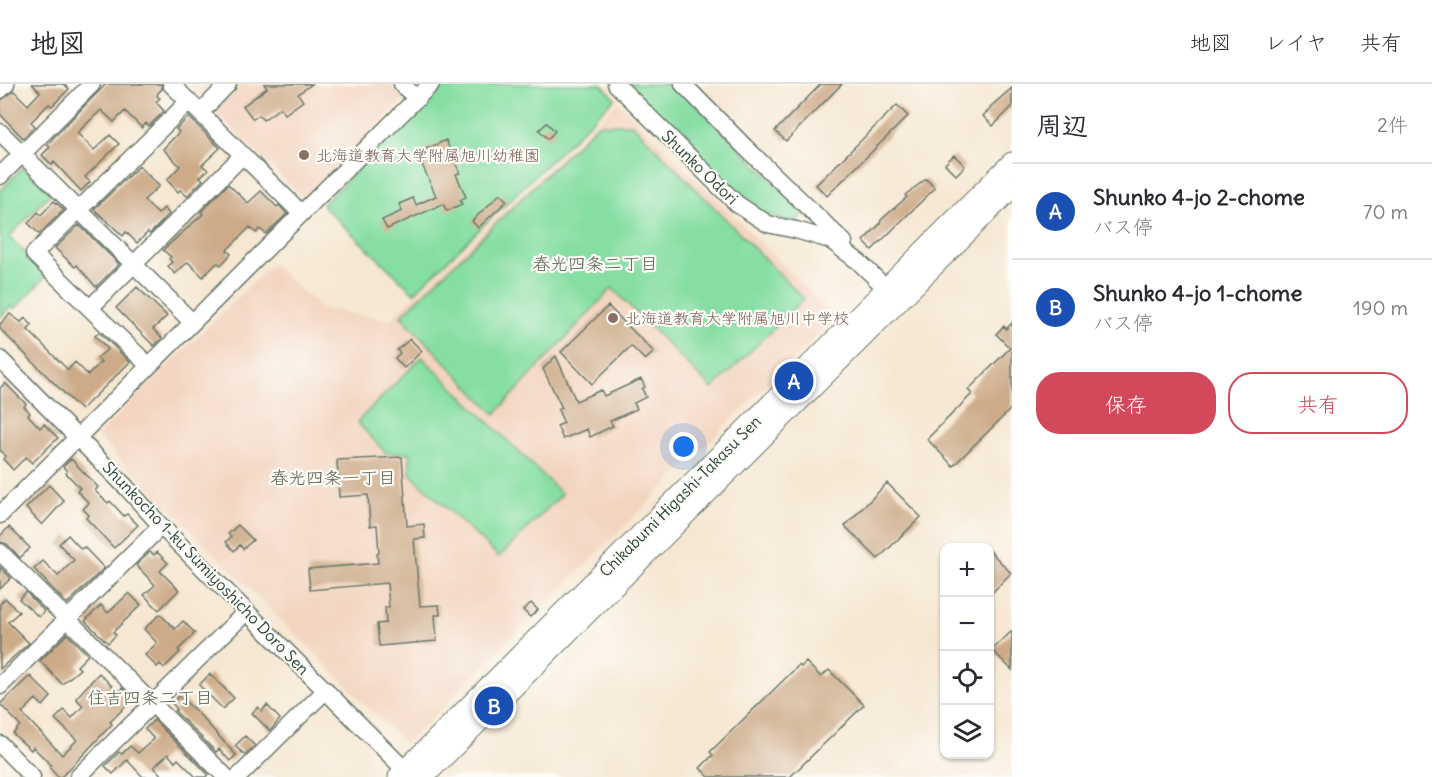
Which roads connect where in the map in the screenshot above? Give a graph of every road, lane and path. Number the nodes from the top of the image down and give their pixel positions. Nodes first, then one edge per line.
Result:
1 (6, 84) edge
2 (92, 84) edge
3 (171, 84) edge
4 (228, 84) edge
5 (402, 84) edge
6 (431, 84) edge
7 (616, 84) edge
8 (683, 84) edge
9 (0, 90) edge
10 (417, 99) junction
11 (194, 107) junction
12 (0, 132) edge
13 (22, 154) junction
14 (242, 156) junction
15 (1012, 164) edge
16 (0, 176) edge
17 (1012, 187) edge
18 (804, 205) junction
19 (79, 210) junction
20 (301, 213) junction
21 (796, 230) junction
22 (859, 262) junction
23 (134, 264) junction
24 (893, 295) junction
25 (90, 308) junction
26 (192, 322) junction
27 (0, 359) edge
28 (149, 366) junction
29 (77, 437) junction
30 (0, 515) edge
31 (161, 526) junction
32 (0, 552) edge
33 (246, 612) junction
34 (68, 619) junction
35 (0, 686) edge
36 (326, 690) junction
37 (152, 704) junction
38 (0, 744) edge
39 (410, 775) edge
40 (33, 777) edge
41 (78, 777) edge
42 (226, 777) edge
43 (238, 777) edge

1 - 9 street
2 - 13 street
3 - 11 street
4 - 11 street
5 - 10 street
6 - 10 street
7 - 21 street, Shunko Odori
8 - 18 street, Shunko Odori
10 - 20 street
11 - 14 street
11 - 19 street
12 - 13 street
13 - 16 street
13 - 19 street
14 - 20 street
14 - 23 street
15 - 24 main road, Chikabumi Higashi-Takasu Sen
17 - 24 main road, Chikabumi Higashi-Takasu Sen
18 - 21 street
18 - 22 street, Shunko Odori
19 - 23 street
19 - 25 street
20 - 26 street
21 - 22 street, Shunko Odori
22 - 24 street, Shunko Odori
23 - 25 street
23 - 26 street
24 - 39 main road, Chikabumi Higashi-Takasu Sen
25 - 28 street
26 - 28 street
27 - 29 street, Shunkocho 1-ku Sumiyoshicho Doro Sen
28 - 29 street
29 - 30 street
29 - 31 street, Shunkocho 1-ku Sumiyoshicho Doro Sen
31 - 33 street, Shunkocho 1-ku Sumiyoshicho Doro Sen
31 - 34 street
32 - 34 street
33 - 36 street, Shunkocho 1-ku Sumiyoshicho Doro Sen
33 - 37 street
34 - 35 street
34 - 37 street
36 - 39 street, Shunkocho 1-ku Sumiyoshicho Doro Sen
36 - 43 street
37 - 41 street
37 - 42 street
38 - 40 street

